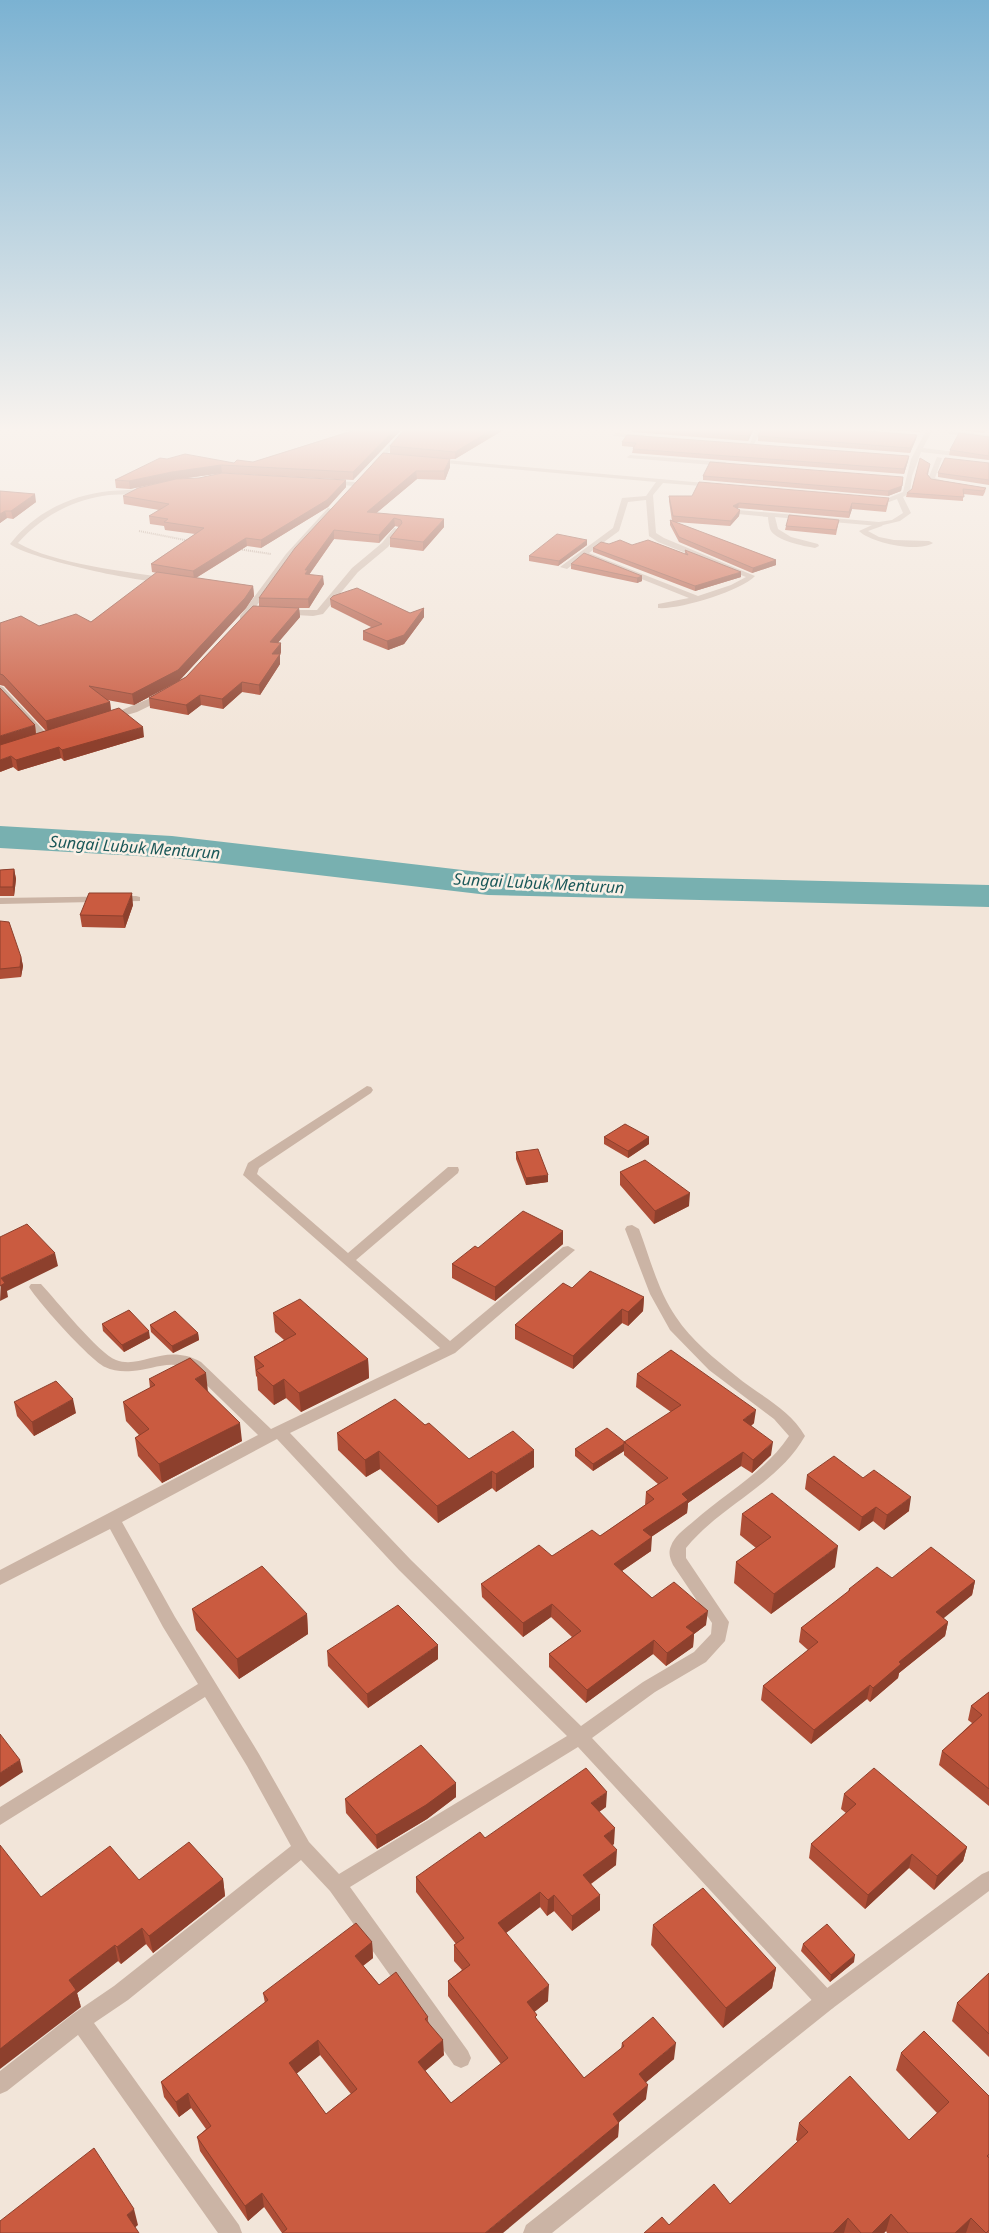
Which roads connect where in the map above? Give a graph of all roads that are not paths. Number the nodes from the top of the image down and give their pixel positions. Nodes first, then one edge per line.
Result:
1 (22, 533) edge
2 (310, 533) edge
3 (394, 533) edge
4 (610, 533) edge
5 (652, 533) edge
6 (778, 533) edge
7 (868, 533) edge
8 (928, 543) dead end
9 (814, 546) dead end
10 (584, 553) junction
11 (564, 567) dead end
12 (172, 581) edge
13 (252, 592) edge
14 (261, 593) junction
15 (697, 598) junction
16 (661, 606) dead end
17 (277, 612) edge
18 (236, 625) edge
19 (176, 689) edge
20 (0, 690) edge
21 (98, 721) edge
22 (45, 737) edge
23 (136, 899) dead end
24 (0, 901) edge
25 (367, 1090) dead end
26 (453, 1170) dead end
27 (632, 1229) dead end
28 (568, 1250) dead end
29 (348, 1260) junction
30 (36, 1287) dead end
31 (450, 1349) junction
32 (274, 1434) junction
33 (113, 1520) junction
34 (0, 1578) edge
35 (209, 1686) junction
36 (580, 1737) junction
37 (0, 1817) edge
38 (302, 1848) junction
39 (989, 1880) edge
40 (337, 1885) junction
41 (826, 2001) junction
42 (80, 2021) junction
43 (461, 2058) dead end
44 (0, 2084) edge
45 (231, 2233) edge
46 (534, 2233) edge

1 - 12 street
2 - 14 street
3 - 17 street
4 - 10 street
5 - 15 street
6 - 9 street
7 - 8 street
10 - 11 street
10 - 15 street
13 - 14 street
14 - 18 street
15 - 16 street
19 - 21 street
20 - 22 street
23 - 24 street
25 - 29 street
26 - 29 street
27 - 36 street
28 - 31 street
29 - 31 street
30 - 32 street
31 - 32 street
32 - 33 street
32 - 36 street
33 - 34 street
33 - 35 street
35 - 37 street
35 - 38 street
36 - 40 street
36 - 41 street
38 - 40 street
38 - 42 street
39 - 41 street
40 - 43 street
41 - 46 street
42 - 44 street
42 - 45 street

